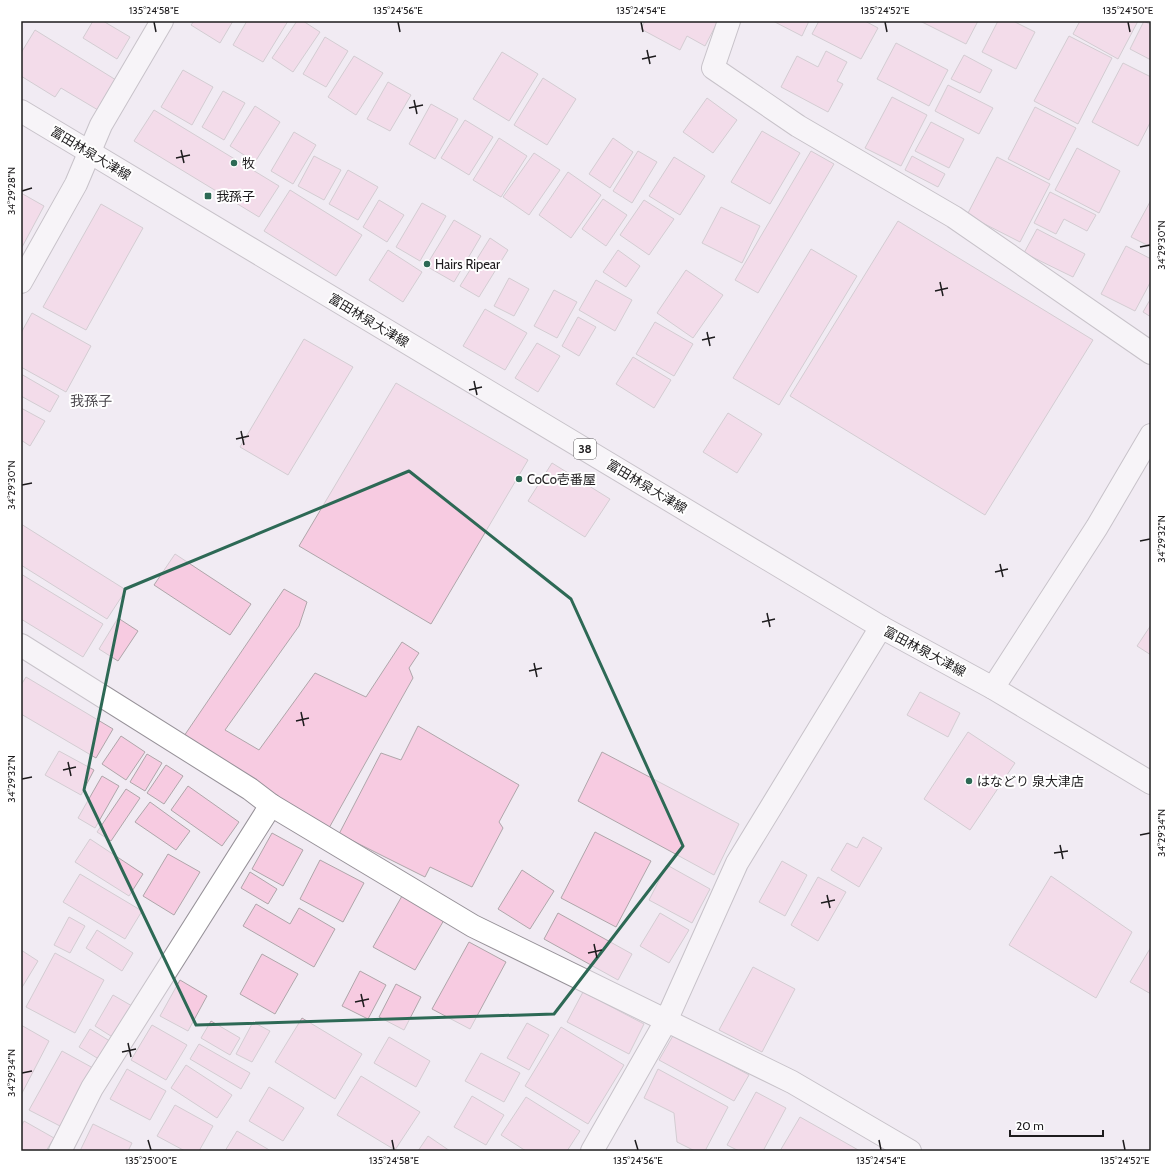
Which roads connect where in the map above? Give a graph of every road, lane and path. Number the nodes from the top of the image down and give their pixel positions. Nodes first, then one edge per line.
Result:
1 (162, 21) edge
2 (729, 21) edge
3 (21, 111) edge
4 (90, 152) junction
5 (21, 282) edge
6 (1151, 353) edge
7 (1151, 435) edge
8 (881, 627) junction
9 (21, 645) edge
10 (993, 688) junction
11 (1151, 783) edge
12 (271, 805) junction
13 (666, 1021) junction
14 (60, 1151) edge
15 (592, 1151) edge
16 (910, 1151) edge

1 - 4 street
2 - 6 street
3 - 4 street, 富田林泉大津線 / 38
4 - 5 street
4 - 8 street, 富田林泉大津線 / 38
7 - 10 street
8 - 10 street, 富田林泉大津線 / 38
8 - 13 street
9 - 12 street
10 - 11 street, 富田林泉大津線 / 38
12 - 13 street
12 - 14 street
13 - 15 street
13 - 16 street

